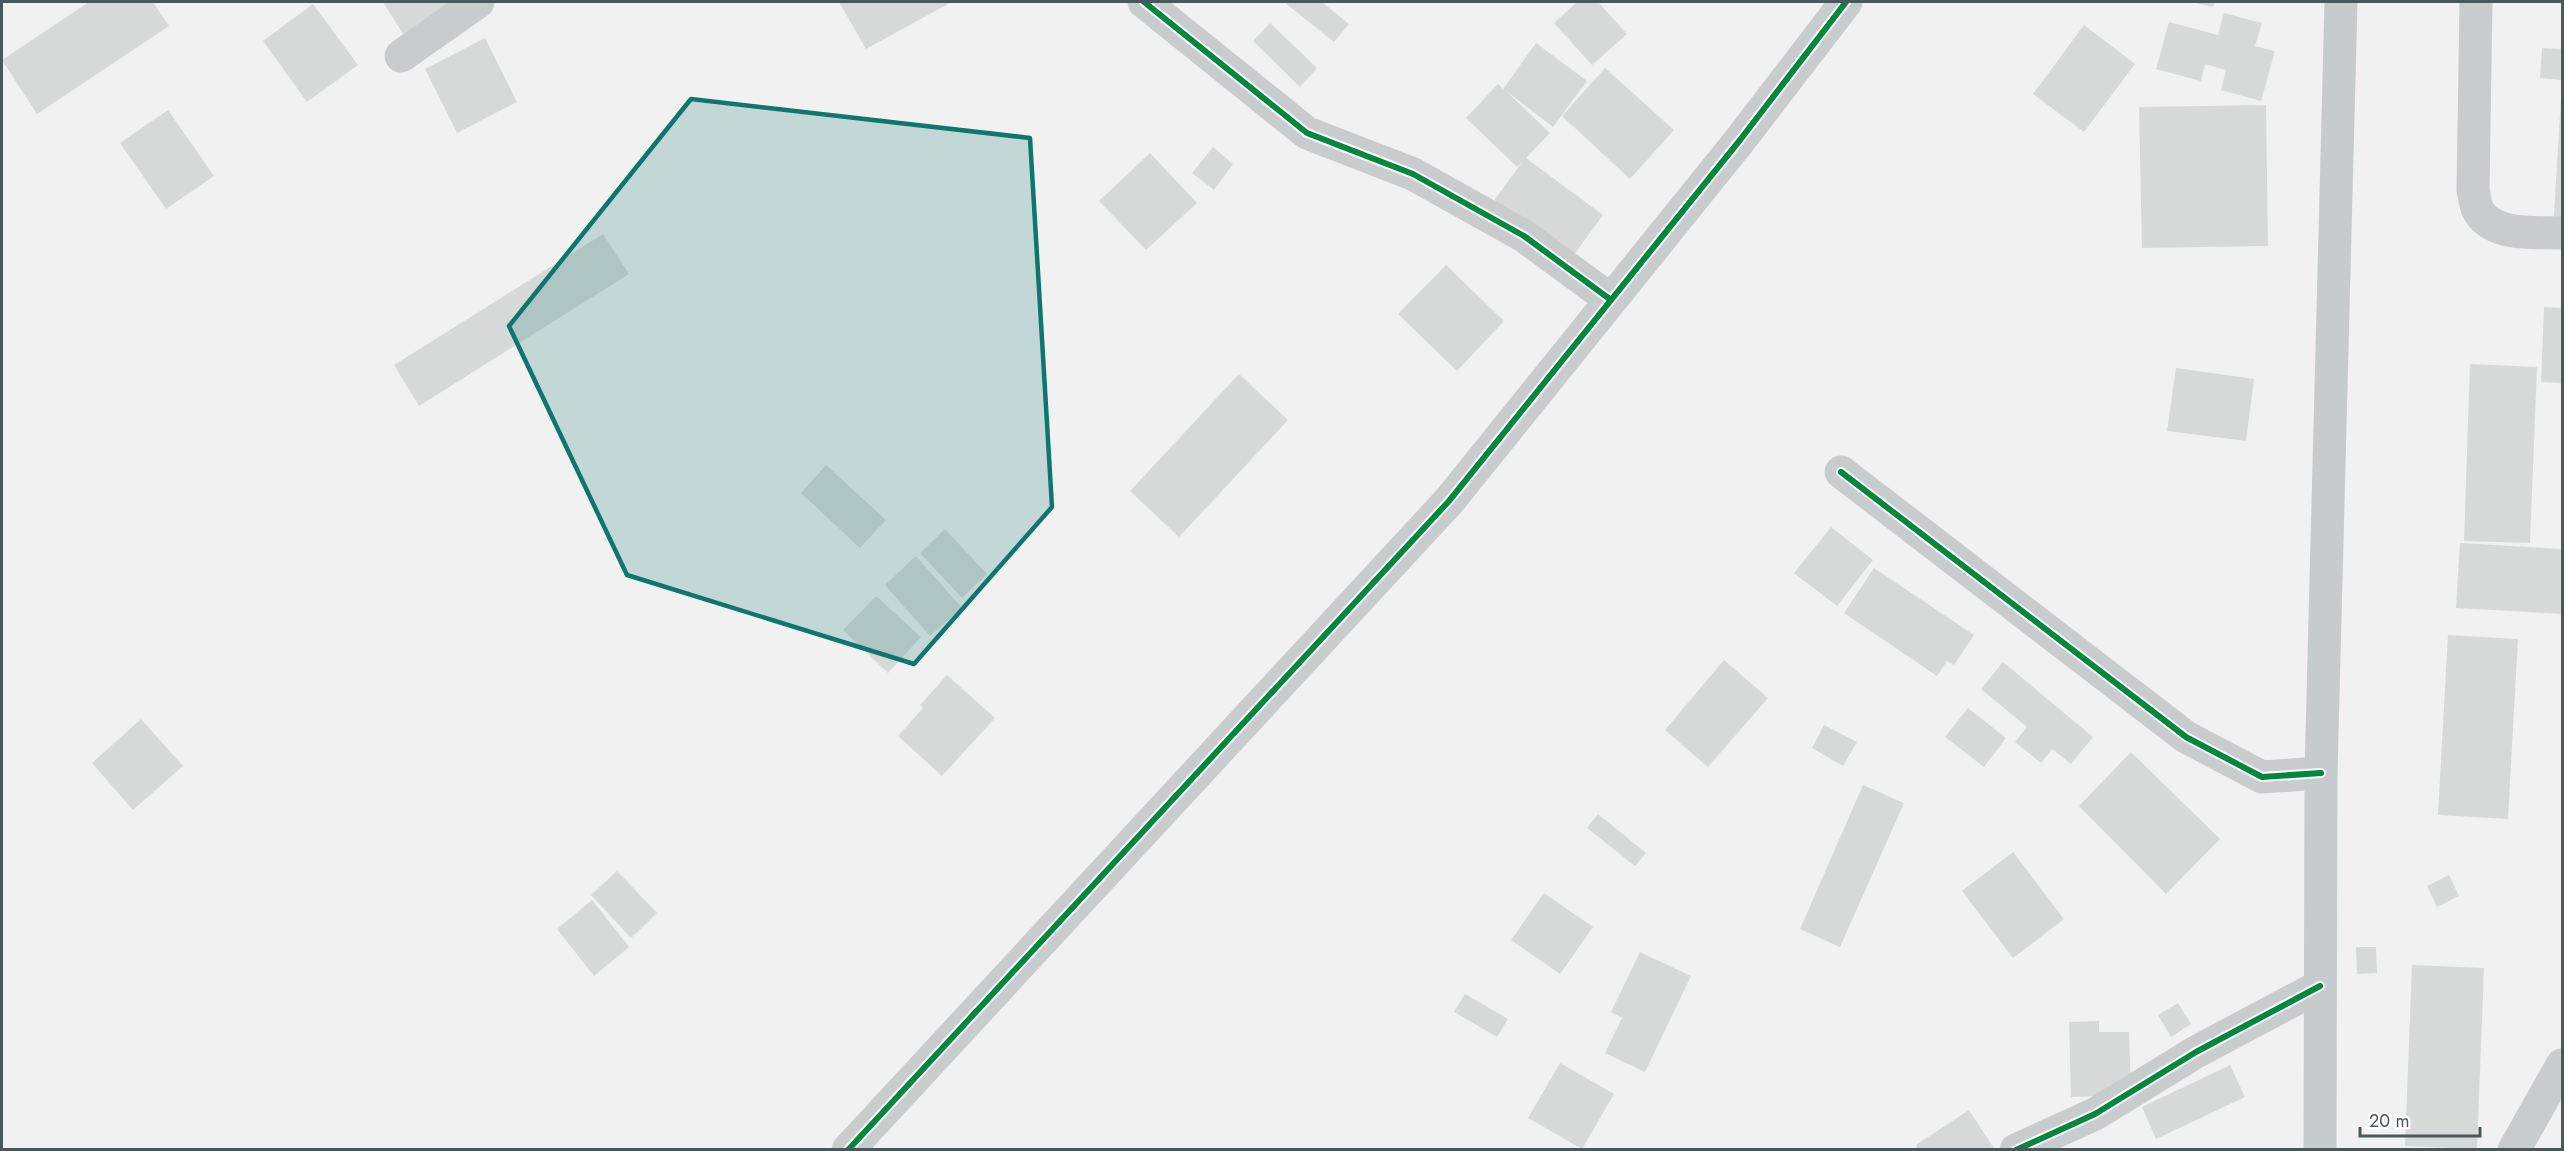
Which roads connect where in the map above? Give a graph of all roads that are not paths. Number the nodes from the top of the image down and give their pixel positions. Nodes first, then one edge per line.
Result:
1 (478, 2) edge
2 (1144, 2) edge
3 (1846, 2) edge
4 (2341, 2) edge
5 (2476, 2) edge
6 (401, 56) dead end
7 (2562, 233) edge
8 (1611, 300) junction
9 (1841, 472) dead end
10 (2321, 774) junction
11 (2320, 986) junction
12 (2562, 1065) edge
13 (848, 1149) edge
14 (2016, 1149) edge
15 (2320, 1149) edge
16 (2514, 1149) edge

1 - 6 street
2 - 8 street
3 - 8 street
4 - 10 main road
5 - 7 street
8 - 13 street
9 - 10 street
10 - 11 main road
11 - 14 street
11 - 15 main road
12 - 16 street

